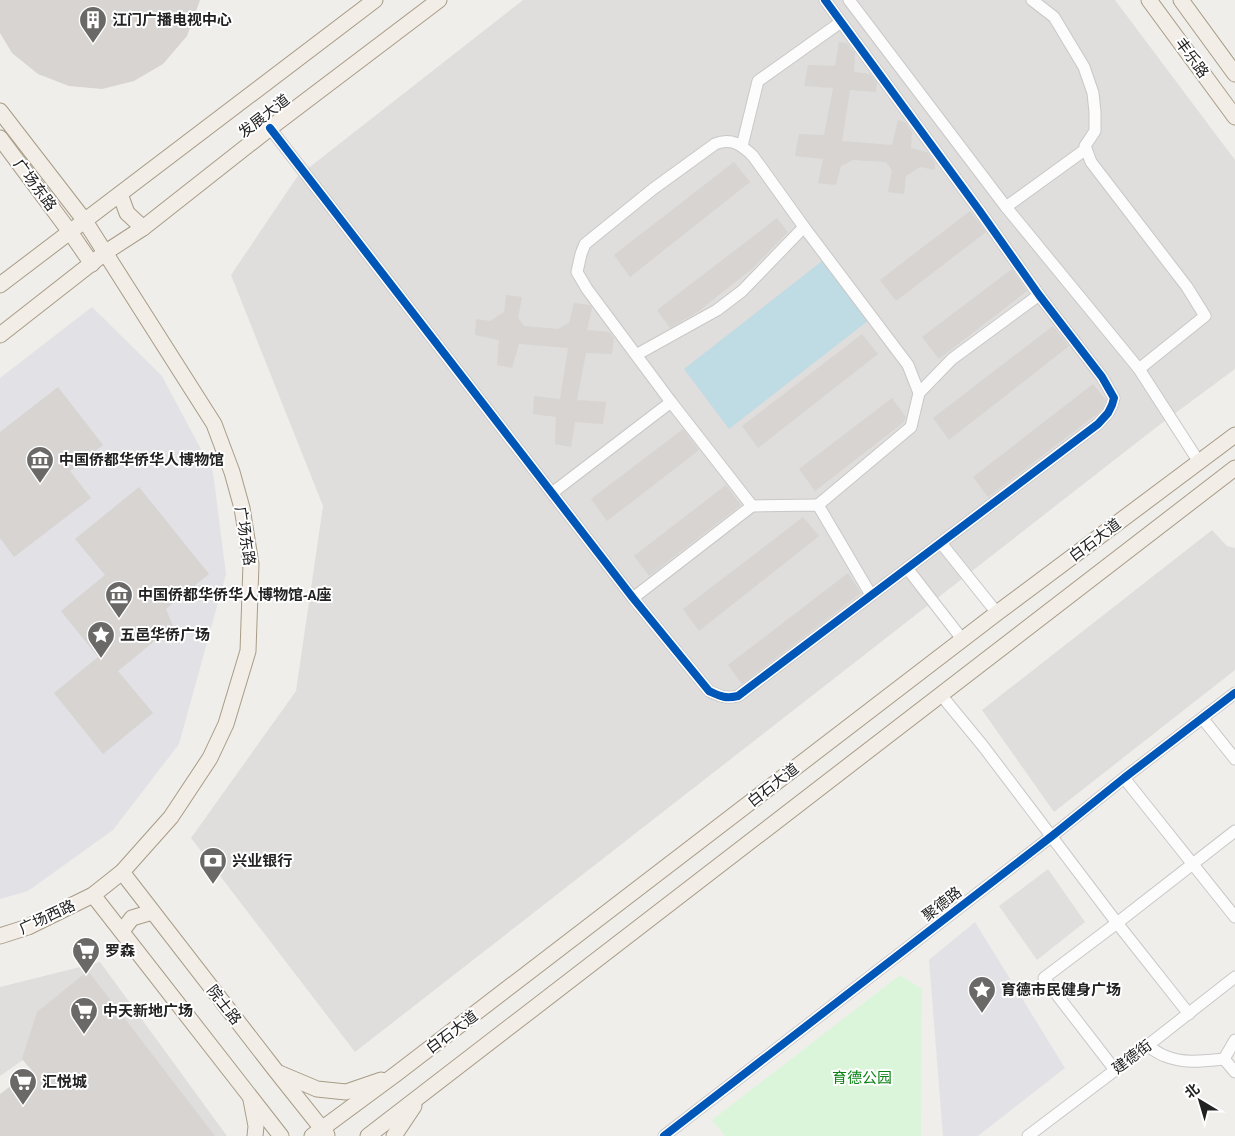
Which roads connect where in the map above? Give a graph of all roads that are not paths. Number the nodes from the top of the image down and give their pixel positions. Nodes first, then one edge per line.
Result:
1 (375, 0) edge
2 (439, 0) edge
3 (825, 0) edge
4 (849, 0) edge
5 (1032, 0) edge
6 (1149, 0) edge
7 (1180, 0) edge
8 (841, 22) junction
9 (1235, 74) edge
10 (0, 111) edge
11 (1235, 117) edge
12 (270, 128) junction
13 (0, 138) edge
14 (742, 146) junction
15 (1086, 149) junction
16 (120, 194) junction
17 (1006, 207) junction
18 (84, 221) junction
19 (143, 228) junction
20 (804, 228) junction
21 (70, 232) junction
22 (106, 252) junction
23 (92, 264) junction
24 (0, 285) edge
25 (1039, 295) junction
26 (0, 335) edge
27 (636, 355) junction
28 (1139, 369) junction
29 (919, 394) junction
30 (671, 402) junction
31 (1235, 435) edge
32 (1199, 462) junction
33 (1235, 468) edge
34 (552, 493) junction
35 (818, 505) junction
36 (752, 506) junction
37 (941, 543) junction
38 (907, 568) junction
39 (871, 595) junction
40 (634, 598) junction
41 (997, 613) junction
42 (962, 639) junction
43 (1235, 693) edge
44 (941, 694) junction
45 (1203, 719) junction
46 (1235, 759) edge
47 (1124, 778) junction
48 (1235, 831) edge
49 (1052, 836) junction
50 (1192, 864) junction
51 (122, 872) junction
52 (94, 894) junction
53 (152, 912) junction
54 (1235, 917) edge
55 (1117, 923) junction
56 (122, 931) junction
57 (0, 936) edge
58 (1235, 978) edge
59 (1188, 1014) junction
60 (1235, 1040) edge
61 (1147, 1046) junction
62 (1224, 1059) junction
63 (1115, 1070) junction
64 (276, 1071) junction
65 (1235, 1072) edge
66 (396, 1074) junction
67 (421, 1094) junction
68 (251, 1098) junction
69 (321, 1133) edge
70 (255, 1136) edge
71 (281, 1136) edge
72 (368, 1136) edge
73 (394, 1136) edge
74 (664, 1136) edge
75 (1028, 1136) edge

1 - 16 main road, 发展大道
2 - 12 main road, 发展大道
3 - 8 street
4 - 17 street
5 - 15 street
6 - 11 main road, 丰乐路
7 - 9 main road, 丰乐路
8 - 14 street
8 - 25 street
10 - 18 main road, 广场东路
12 - 19 main road, 发展大道
12 - 34 street
13 - 21 main road, 广场东路
14 - 20 street
14 - 27 street
15 - 17 street
15 - 28 street
16 - 18 main road, 发展大道
16 - 19 main road
17 - 28 street
18 - 21 main road, 发展大道
18 - 22 main road, 广场东路
19 - 22 main road, 发展大道
20 - 27 street
20 - 29 street
21 - 23 main road, 广场东路
21 - 24 main road, 发展大道
22 - 23 main road, 发展大道
22 - 51 main road, 广场东路
23 - 26 main road, 发展大道
25 - 29 street
25 - 37 street
27 - 30 street
28 - 32 street
29 - 35 street
30 - 34 street
30 - 36 street
31 - 32 main road, 白石大道
32 - 41 main road, 白石大道
33 - 44 main road, 白石大道
34 - 40 street
35 - 36 street
35 - 39 street
36 - 40 street
37 - 38 street
37 - 41 street
38 - 39 street
38 - 42 street
39 - 40 street
41 - 42 main road, 白石大道
42 - 66 main road, 白石大道
43 - 45 street, 聚德路
44 - 49 street
44 - 67 main road, 白石大道
45 - 46 street
45 - 47 street, 聚德路
47 - 49 street, 聚德路
47 - 50 street
48 - 50 street
49 - 55 street
49 - 74 street, 聚德路
50 - 54 street
50 - 55 street
51 - 52 main road, 广场东路
51 - 53 main road, 院士路
52 - 56 main road
52 - 57 main road, 广场西路
53 - 56 main road
53 - 64 main road, 院士路
55 - 59 street
55 - 63 street
56 - 68 main road
58 - 59 street, 建德街
59 - 61 street, 建德街
60 - 62 street
61 - 62 street
61 - 63 street, 建德街
62 - 65 street
63 - 75 street, 建德街
64 - 66 main road
64 - 69 main road, 院士路
66 - 69 main road, 白石大道
67 - 72 main road, 白石大道
67 - 73 main road
68 - 70 main road
68 - 71 main road

